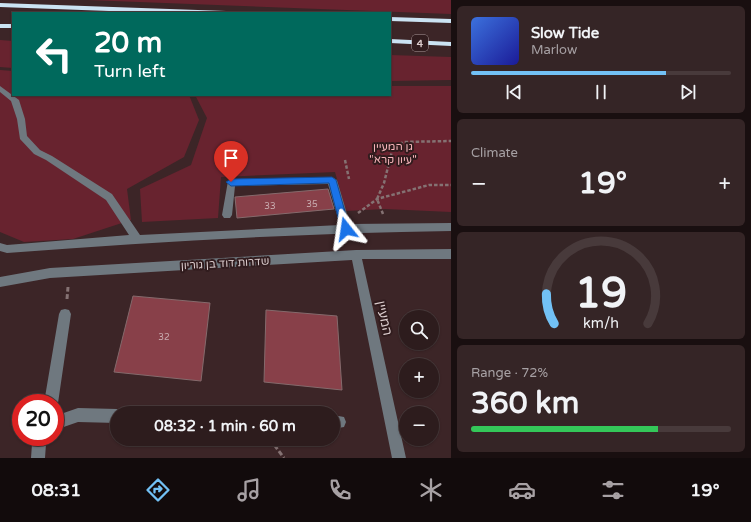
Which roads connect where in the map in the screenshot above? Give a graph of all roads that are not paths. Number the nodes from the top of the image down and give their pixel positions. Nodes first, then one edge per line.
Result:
1 (0, 0) edge
2 (0, 5) edge
3 (147, 10) junction
4 (200, 12) edge
5 (391, 19) edge
6 (451, 21) edge
7 (0, 26) edge
8 (12, 26) edge
9 (391, 41) edge
10 (451, 44) edge
11 (0, 88) edge
12 (227, 215) dead end
13 (451, 227) edge
14 (350, 229) junction
15 (137, 239) junction
16 (0, 247) edge
17 (451, 254) edge
18 (356, 255) junction
19 (0, 282) edge
20 (65, 314) road end
21 (52, 394) edge
22 (110, 416) edge
23 (64, 420) edge
24 (39, 446) edge
25 (38, 458) edge
26 (399, 458) edge

1 - 3 highway
2 - 3 highway
3 - 4 highway
5 - 6 highway, 4
7 - 8 highway
9 - 10 highway, 4
11 - 15 street
12 - 14 street
13 - 14 street
14 - 15 street
15 - 16 street
17 - 18 street, שדרות דוד בן גוריון
18 - 19 street, שדרות דוד בן גוריון
18 - 26 street, המעיין
20 - 21 street
22 - 23 street
24 - 25 street

